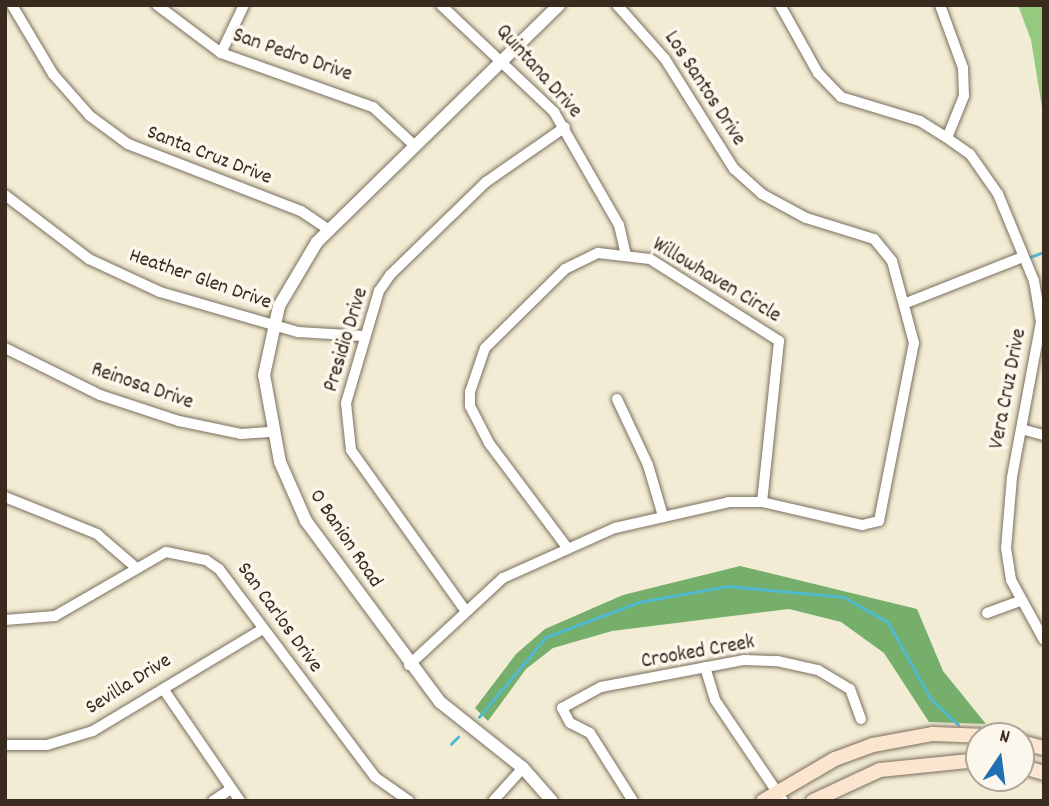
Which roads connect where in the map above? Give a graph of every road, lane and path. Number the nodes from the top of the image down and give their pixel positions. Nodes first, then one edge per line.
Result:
1 (12, 5) edge
2 (157, 5) edge
3 (244, 5) edge
4 (441, 5) edge
5 (559, 5) edge
6 (617, 5) edge
7 (780, 5) edge
8 (940, 5) edge
9 (221, 52) junction
10 (502, 59) junction
11 (565, 127) junction
12 (947, 138) junction
13 (414, 145) junction
14 (5, 195) edge
15 (328, 229) junction
16 (625, 252) junction
17 (1023, 257) junction
18 (906, 303) junction
19 (271, 325) junction
20 (364, 336) junction
21 (5, 348) edge
22 (617, 400) dead end
23 (1021, 429) junction
24 (273, 432) junction
25 (1044, 435) edge
26 (5, 497) edge
27 (762, 502) junction
28 (663, 516) junction
29 (566, 546) junction
30 (134, 566) junction
31 (1020, 601) junction
32 (466, 610) junction
33 (987, 613) dead end
34 (5, 621) edge
35 (263, 629) junction
36 (1044, 640) edge
37 (409, 665) junction
38 (705, 667) junction
39 (164, 690) junction
40 (861, 719) dead end
41 (965, 737) edge
42 (5, 745) edge
43 (965, 761) edge
44 (523, 768) junction
45 (231, 789) junction
46 (779, 797) edge
47 (213, 801) edge
48 (240, 801) edge
49 (409, 801) edge
50 (493, 801) edge
51 (552, 801) edge
52 (633, 801) edge
53 (763, 801) edge
54 (813, 801) edge

1 - 15 street, Santa Cruz Drive
2 - 9 street, San Pedro Drive
3 - 9 street
4 - 10 street, Quintana Drive
5 - 10 street, O Banion Road
6 - 18 street, Los Santos Drive
7 - 12 street, Vera Cruz Drive
8 - 12 street
9 - 13 street, San Pedro Drive
10 - 11 street, Quintana Drive
10 - 13 street, O Banion Road
11 - 16 street, Quintana Drive
11 - 20 street, Presidio Drive
12 - 17 street, Vera Cruz Drive
13 - 15 street, O Banion Road
14 - 19 street, Heather Glen Drive
15 - 19 street, O Banion Road
16 - 27 street, Willowhaven Circle
16 - 29 street, Willowhaven Circle
17 - 18 street
17 - 23 street, Vera Cruz Drive
18 - 27 street, Los Santos Drive
19 - 20 street, Heather Glen Drive
19 - 24 street, O Banion Road
20 - 32 street, Presidio Drive
21 - 24 street, Reinosa Drive
22 - 28 street
23 - 25 street
23 - 31 street, Vera Cruz Drive
24 - 37 street, O Banion Road
26 - 30 street
27 - 28 street
28 - 29 street
29 - 32 street
30 - 34 street, San Carlos Drive
30 - 35 street, San Carlos Drive
31 - 33 street
31 - 36 street, Vera Cruz Drive
32 - 37 street
35 - 39 street, Sevilla Drive
35 - 49 street, San Carlos Drive
37 - 44 street, O Banion Road
38 - 40 street, Crooked Creek
38 - 46 street
38 - 52 street, Crooked Creek
39 - 42 street, Sevilla Drive
39 - 45 street
41 - 46 main road
43 - 54 main road
44 - 50 street
44 - 51 street, O Banion Road
45 - 47 street
45 - 48 street
46 - 53 main road

